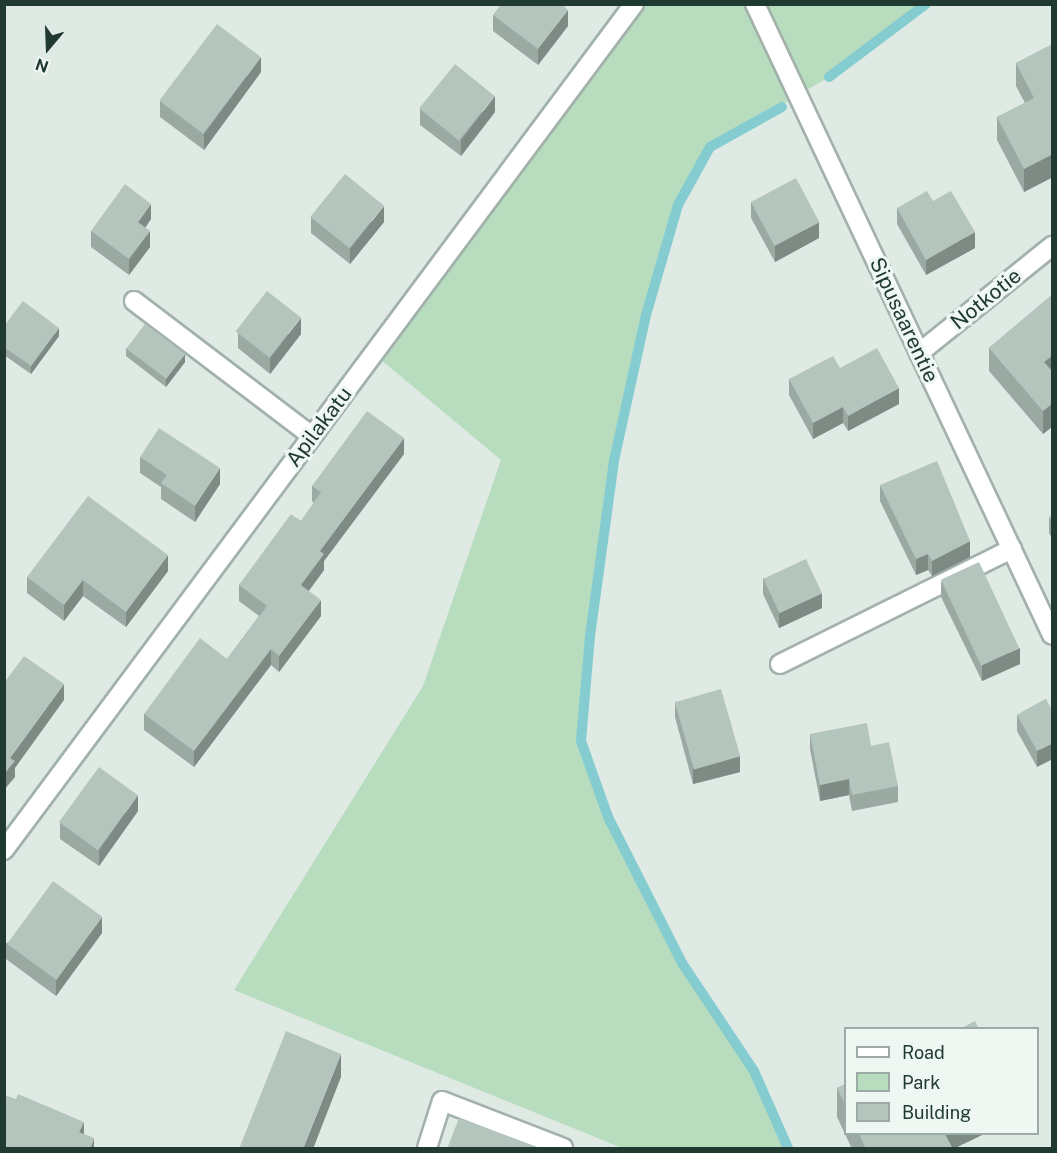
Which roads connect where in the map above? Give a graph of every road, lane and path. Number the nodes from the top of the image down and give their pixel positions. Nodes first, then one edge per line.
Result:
1 (755, 4) edge
2 (633, 5) edge
3 (1053, 246) edge
4 (134, 301) dead end
5 (919, 353) junction
6 (312, 436) junction
7 (1012, 549) junction
8 (1053, 635) edge
9 (780, 664) dead end
10 (4, 850) edge
11 (427, 1149) edge
12 (563, 1149) edge

1 - 5 street, Sipusaarentie
2 - 6 street, Apilakatu
3 - 5 street, Notkotie
4 - 6 street
5 - 7 street, Sipusaarentie
6 - 10 street, Apilakatu
7 - 8 street, Sipusaarentie
7 - 9 street
11 - 12 street

